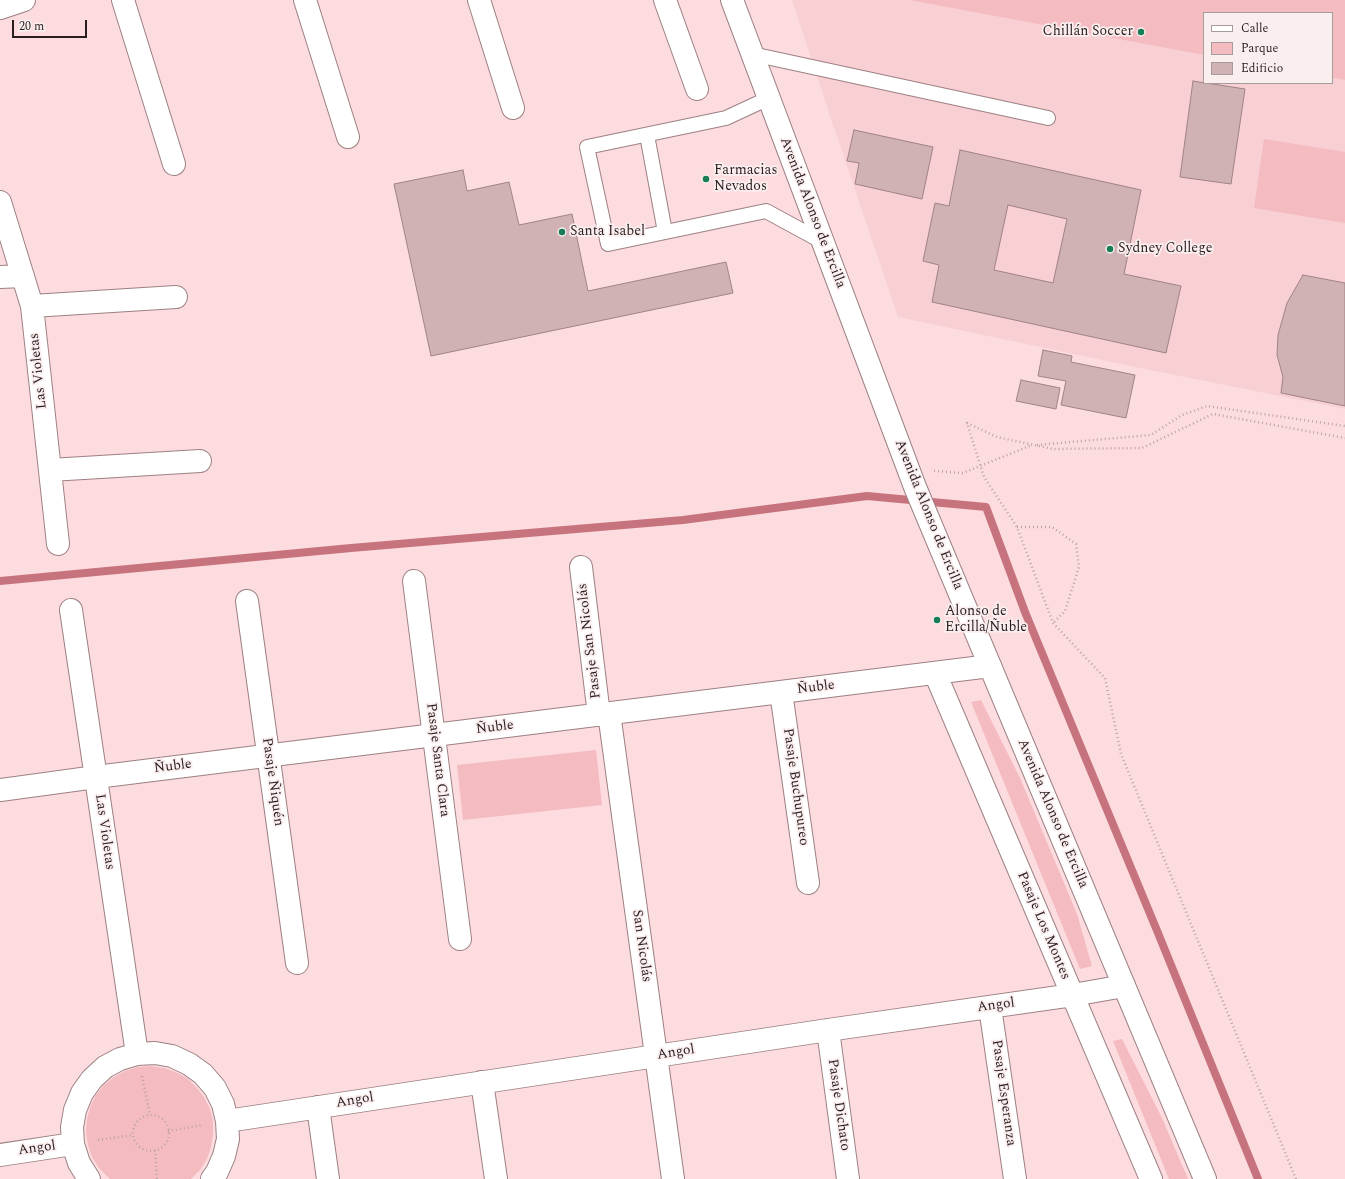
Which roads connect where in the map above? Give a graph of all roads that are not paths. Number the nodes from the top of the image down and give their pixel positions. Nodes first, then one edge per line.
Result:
1 (24, 0) edge
2 (123, 0) edge
3 (305, 0) edge
4 (479, 0) edge
5 (665, 0) edge
6 (732, 0) edge
7 (0, 8) edge
8 (752, 54) junction
9 (697, 89) dead end
10 (769, 98) junction
11 (513, 108) dead end
12 (1048, 118) dead end
13 (647, 135) junction
14 (348, 137) dead end
15 (174, 164) dead end
16 (0, 202) edge
17 (665, 232) junction
18 (823, 242) junction
19 (23, 276) junction
20 (0, 278) edge
21 (176, 297) dead end
22 (32, 306) junction
23 (200, 461) dead end
24 (50, 470) junction
25 (58, 544) dead end
26 (581, 567) dead end
27 (414, 580) dead end
28 (247, 601) dead end
29 (72, 610) dead end
30 (990, 666) junction
31 (935, 673) junction
32 (781, 692) junction
33 (604, 714) junction
34 (434, 735) junction
35 (268, 756) junction
36 (96, 777) junction
37 (0, 790) edge
38 (808, 883) dead end
39 (460, 939) dead end
40 (297, 963) dead end
41 (1124, 986) junction
42 (1073, 995) junction
43 (990, 1007) junction
44 (828, 1030) junction
45 (137, 1054) junction
46 (656, 1056) junction
47 (482, 1082) junction
48 (318, 1107) junction
49 (227, 1121) junction
50 (73, 1144) junction
51 (0, 1155) edge
52 (88, 1179) edge
53 (212, 1179) edge
54 (328, 1179) edge
55 (496, 1179) edge
56 (673, 1179) edge
57 (848, 1179) edge
58 (1015, 1179) edge
59 (1151, 1179) edge
60 (1204, 1179) edge

1 - 7 street
2 - 15 street
3 - 14 street
4 - 11 street
5 - 9 street
6 - 8 street, Avenida Alonso de Ercilla
8 - 10 street, Avenida Alonso de Ercilla
8 - 12 lane
10 - 13 lane
10 - 18 street, Avenida Alonso de Ercilla
13 - 17 lane
13 - 17 lane
16 - 19 street, Las Violetas
17 - 18 lane
18 - 30 street, Avenida Alonso de Ercilla
19 - 20 street
19 - 22 street, Las Violetas
21 - 22 street
22 - 24 street, Las Violetas
23 - 24 street
24 - 25 street, Las Violetas
26 - 33 street, Pasaje San Nicolás
27 - 34 street, Pasaje Santa Clara
28 - 35 street, Pasaje Ñiquén
29 - 36 street, Las Violetas
30 - 31 street, Ñuble
30 - 41 street, Avenida Alonso de Ercilla
31 - 32 street, Ñuble
31 - 42 street, Pasaje Los Montes
32 - 33 street, Ñuble
32 - 38 street, Pasaje Buchupureo
33 - 34 street, Ñuble
33 - 46 street, San Nicolás
34 - 35 street, Ñuble
34 - 39 street, Pasaje Santa Clara
35 - 36 street, Ñuble
35 - 40 street, Pasaje Ñiquén
36 - 37 street, Ñuble
36 - 45 street, Las Violetas
41 - 42 street, Angol
41 - 60 street, Avenida Alonso de Ercilla
42 - 43 street, Angol
42 - 59 street, Pasaje Los Montes
43 - 44 street, Angol
43 - 58 street, Pasaje Esperanza
44 - 46 street, Angol
44 - 57 street, Pasaje Dichato
45 - 49 street
45 - 50 street
46 - 47 street, Angol
46 - 56 street, San Nicolás
47 - 48 street, Angol
47 - 55 street
48 - 49 street, Angol
48 - 54 street
49 - 53 street
50 - 51 street, Angol
50 - 52 street

